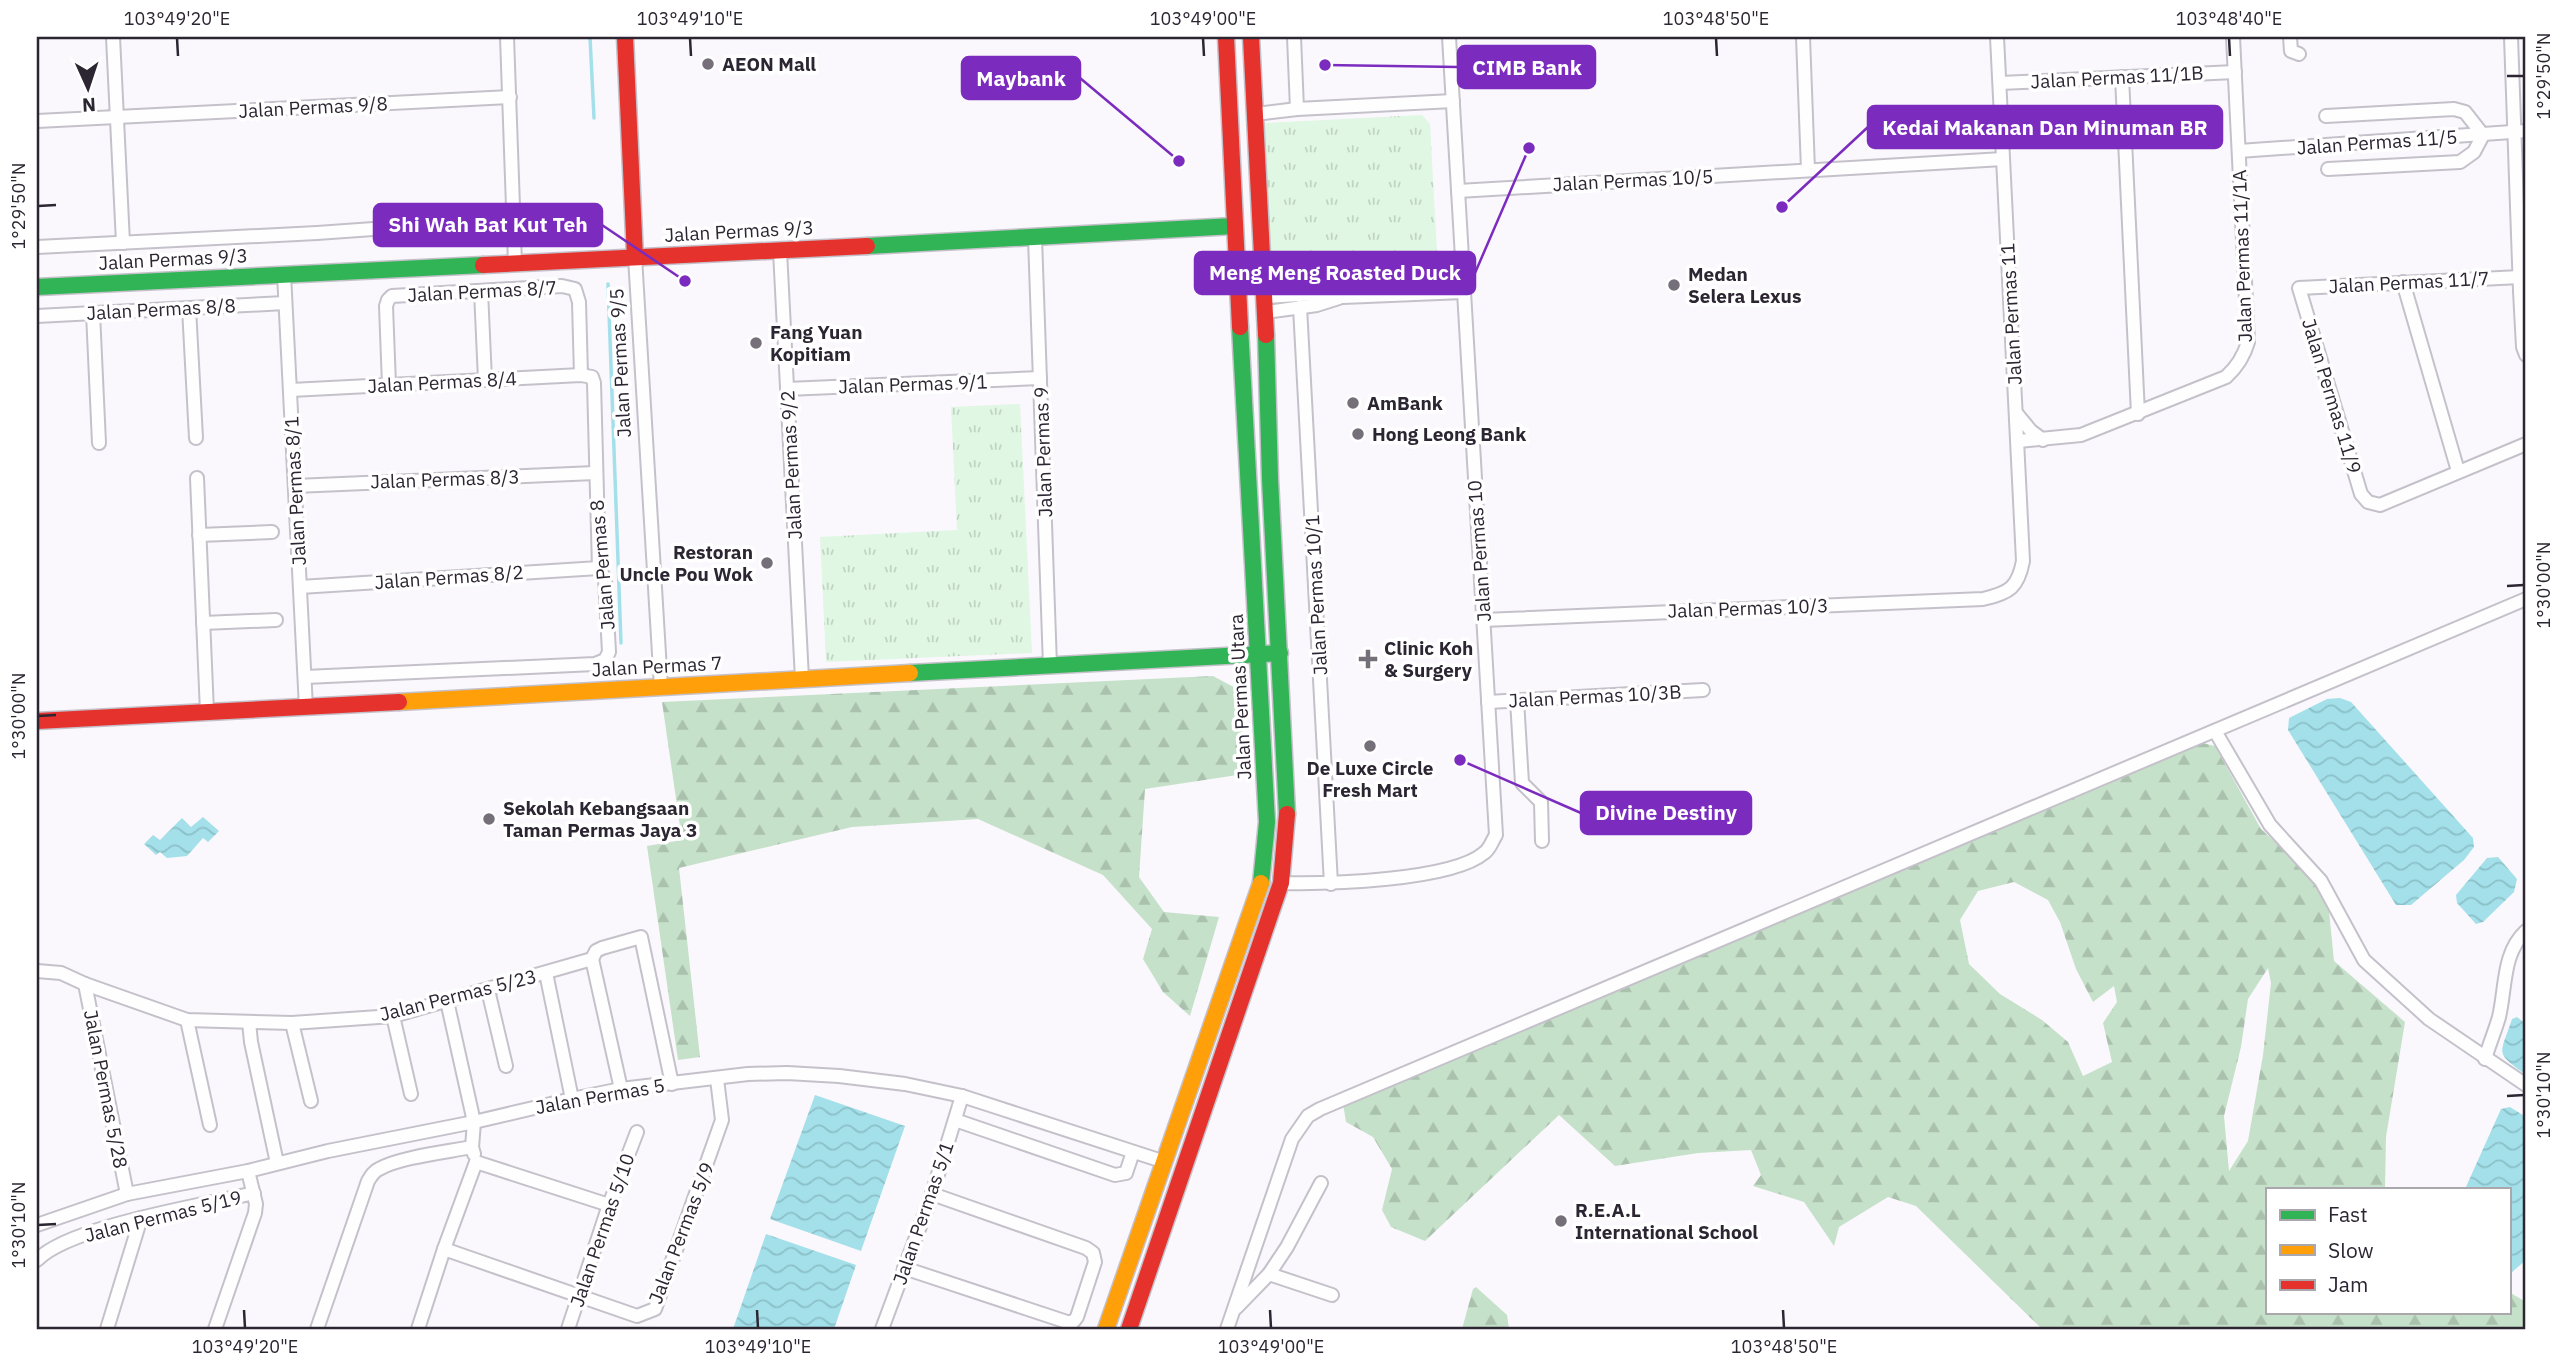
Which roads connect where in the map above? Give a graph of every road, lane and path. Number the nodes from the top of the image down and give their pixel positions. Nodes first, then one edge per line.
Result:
1 (113, 37) edge
2 (508, 37) edge
3 (625, 37) edge
4 (1226, 37) edge
5 (1251, 37) edge
6 (1294, 37) edge
7 (1449, 37) edge
8 (1802, 37) edge
9 (1997, 37) edge
10 (2233, 37) edge
11 (2290, 37) edge
12 (2511, 37) edge
13 (2299, 54) dead end
14 (2235, 72) junction
15 (2122, 77) junction
16 (2000, 83) junction
17 (510, 97) junction
18 (2520, 97) edge
19 (1453, 101) junction
20 (1297, 109) junction
21 (1256, 114) junction
22 (2326, 116) dead end
23 (117, 117) junction
24 (37, 121) edge
25 (2521, 132) edge
26 (2483, 135) junction
27 (2239, 151) junction
28 (2003, 159) junction
29 (2328, 169) dead end
30 (1808, 170) junction
31 (2521, 185) edge
32 (1458, 191) junction
33 (515, 219) junction
34 (1234, 226) junction
35 (1035, 238) junction
36 (123, 243) junction
37 (37, 247) edge
38 (780, 251) junction
39 (635, 257) junction
40 (515, 263) junction
41 (284, 274) junction
42 (2519, 276) junction
43 (2403, 282) junction
44 (37, 287) edge
45 (2299, 288) joint
46 (481, 291) junction
47 (1463, 292) junction
48 (1343, 297) junction
49 (285, 303) junction
50 (1266, 304) junction
51 (1300, 307) junction
52 (189, 308) junction
53 (93, 313) junction
54 (37, 316) edge
55 (2526, 355) edge
56 (586, 376) junction
57 (1040, 378) junction
58 (485, 380) junction
59 (389, 385) junction
60 (787, 389) junction
61 (290, 390) junction
62 (2017, 414) junction
63 (2138, 414) junction
64 (196, 438) dead end
65 (2043, 440) junction
66 (2019, 441) junction
67 (99, 443) dead end
68 (2526, 444) edge
69 (2020, 467) junction
70 (2458, 471) junction
71 (595, 473) junction
72 (197, 478) dead end
73 (1270, 479) junction
74 (1248, 482) junction
75 (295, 486) junction
76 (272, 532) dead end
77 (199, 535) junction
78 (599, 568) junction
79 (300, 587) junction
80 (2011, 588) joint
81 (2526, 599) edge
82 (276, 620) dead end
83 (1483, 620) junction
84 (203, 624) junction
85 (1280, 653) junction
86 (1259, 654) junction
87 (1050, 666) junction
88 (305, 677) junction
89 (802, 679) junction
90 (661, 687) junction
91 (1703, 690) dead end
92 (1517, 700) junction
93 (1488, 702) junction
94 (306, 708) junction
95 (207, 712) junction
96 (37, 721) edge
97 (2215, 731) junction
98 (1542, 841) dead end
99 (1281, 883) junction
100 (1331, 884) junction
101 (2526, 931) edge
102 (592, 959) junction
103 (37, 971) edge
104 (546, 973) junction
105 (85, 984) junction
106 (488, 990) junction
107 (447, 1001) junction
108 (393, 1016) junction
109 (187, 1020) junction
110 (249, 1022) junction
111 (292, 1023) junction
112 (2485, 1059) junction
113 (506, 1066) dead end
114 (717, 1079) junction
115 (673, 1084) junction
116 (2526, 1085) edge
117 (621, 1089) junction
118 (411, 1094) dead end
119 (962, 1096) junction
120 (572, 1098) junction
121 (311, 1101) dead end
122 (955, 1120) junction
123 (474, 1122) junction
124 (210, 1125) dead end
125 (637, 1132) dead end
126 (472, 1147) junction
127 (1133, 1152) junction
128 (476, 1161) junction
129 (1165, 1162) junction
130 (277, 1163) junction
131 (248, 1171) junction
132 (1321, 1183) dead end
133 (254, 1193) junction
134 (127, 1194) junction
135 (932, 1194) junction
136 (609, 1205) junction
137 (141, 1218) junction
138 (37, 1225) edge
139 (444, 1250) junction
140 (37, 1260) edge
141 (904, 1268) junction
142 (1269, 1274) junction
143 (1332, 1295) dead end
144 (579, 1296) junction
145 (1233, 1310) junction
146 (107, 1329) edge
147 (215, 1329) edge
148 (317, 1329) edge
149 (418, 1329) edge
150 (568, 1329) edge
151 (882, 1329) edge
152 (1106, 1329) edge
153 (1129, 1329) edge
154 (1227, 1329) edge

1 - 23 street
2 - 17 street
3 - 39 street, Jalan Permas 9/5
4 - 34 street, Jalan Permas Utara
5 - 21 street
6 - 20 street
7 - 19 street, Jalan Permas 10
8 - 30 street
9 - 16 street, Jalan Permas 11
10 - 14 street, Jalan Permas 11/1A
11 - 13 street
12 - 18 street
14 - 15 street, Jalan Permas 11/1B
14 - 27 street, Jalan Permas 11/1A
15 - 16 street, Jalan Permas 11/1B
15 - 63 street
16 - 28 street, Jalan Permas 11
17 - 23 street, Jalan Permas 9/8
17 - 33 street
18 - 25 street
19 - 20 street
19 - 32 street, Jalan Permas 10
20 - 21 street
21 - 50 street
22 - 26 street
23 - 24 street, Jalan Permas 9/8
23 - 36 street
25 - 26 street, Jalan Permas 11/5
25 - 31 street
26 - 27 street, Jalan Permas 11/5
26 - 29 street
27 - 63 street, Jalan Permas 11/1A
28 - 30 street, Jalan Permas 10/5
28 - 62 street, Jalan Permas 11
30 - 32 street, Jalan Permas 10/5
31 - 42 street
32 - 47 street, Jalan Permas 10
33 - 36 street
33 - 40 street
34 - 35 street, Jalan Permas 9/3
34 - 74 street, Jalan Permas Utara
35 - 38 street, Jalan Permas 9/3
35 - 57 street, Jalan Permas 9
36 - 37 street
38 - 39 street, Jalan Permas 9/3
38 - 60 street, Jalan Permas 9/2
39 - 40 street, Jalan Permas 9/3
39 - 90 street, Jalan Permas 9/5
40 - 41 street, Jalan Permas 9/3
41 - 44 street, Jalan Permas 9/3
41 - 49 street, Jalan Permas 8/1
42 - 43 street, Jalan Permas 11/7
42 - 55 street
43 - 45 street, Jalan Permas 11/7
43 - 70 street
45 - 70 street, Jalan Permas 11/9
46 - 56 street, Jalan Permas 8/7
46 - 58 street
46 - 59 street, Jalan Permas 8/7
47 - 48 street
47 - 83 street, Jalan Permas 10
48 - 50 street
48 - 51 street
49 - 52 street, Jalan Permas 8/8
49 - 61 street, Jalan Permas 8/1
50 - 51 street
50 - 73 street
51 - 100 street, Jalan Permas 10/1
52 - 53 street, Jalan Permas 8/8
52 - 64 street
53 - 54 street, Jalan Permas 8/8
53 - 67 street
56 - 58 street, Jalan Permas 8/4
56 - 71 street, Jalan Permas 8
57 - 60 street, Jalan Permas 9/1
57 - 87 street, Jalan Permas 9
58 - 59 street, Jalan Permas 8/4
59 - 61 street, Jalan Permas 8/4
60 - 89 street, Jalan Permas 9/2
61 - 75 street, Jalan Permas 8/1
62 - 65 street
62 - 66 street, Jalan Permas 11
63 - 65 street, Jalan Permas 11/1A
65 - 66 street, Jalan Permas 11/1A
65 - 69 street
66 - 69 street, Jalan Permas 11
68 - 70 street
69 - 80 street, Jalan Permas 11
71 - 75 street, Jalan Permas 8/3
71 - 78 street, Jalan Permas 8
72 - 77 street
73 - 74 street
73 - 85 street
74 - 86 street, Jalan Permas Utara
75 - 79 street, Jalan Permas 8/1
76 - 77 street
77 - 84 street
78 - 79 street, Jalan Permas 8/2
78 - 88 street, Jalan Permas 8
79 - 88 street, Jalan Permas 8/1
80 - 83 street, Jalan Permas 10/3
81 - 97 street
82 - 84 street
83 - 93 street, Jalan Permas 10
84 - 95 street
85 - 86 street, Jalan Permas 7
85 - 99 street
86 - 87 street, Jalan Permas 7
86 - 129 street, Jalan Permas Utara
87 - 89 street, Jalan Permas 7
88 - 94 street, Jalan Permas 8/1
89 - 90 street, Jalan Permas 7
90 - 94 street, Jalan Permas 7
91 - 92 street, Jalan Permas 10/3B
92 - 93 street, Jalan Permas 10/3B
92 - 98 street
93 - 100 street, Jalan Permas 10
94 - 95 street, Jalan Permas 7
95 - 96 street, Jalan Permas 7
97 - 112 street
97 - 145 street
99 - 100 street, Jalan Permas 10
99 - 153 street
101 - 112 street
102 - 104 street, Jalan Permas 5/23
102 - 115 street, Jalan Permas 5/23
102 - 117 street
103 - 105 street, Jalan Permas 5/23
104 - 106 street, Jalan Permas 5/23
104 - 120 street
105 - 109 street, Jalan Permas 5/23
105 - 134 street, Jalan Permas 5/28
106 - 107 street, Jalan Permas 5/23
106 - 113 street
107 - 108 street, Jalan Permas 5/23
107 - 123 street
108 - 111 street, Jalan Permas 5/23
108 - 118 street
109 - 110 street, Jalan Permas 5/23
109 - 124 street
110 - 111 street, Jalan Permas 5/23
110 - 130 street
111 - 121 street
112 - 116 street
114 - 115 street, Jalan Permas 5
114 - 119 street, Jalan Permas 5
114 - 144 street, Jalan Permas 5/9
115 - 117 street, Jalan Permas 5
117 - 120 street, Jalan Permas 5
119 - 122 street, Jalan Permas 5/1
119 - 127 street, Jalan Permas 5
120 - 123 street, Jalan Permas 5
122 - 127 street
122 - 135 street, Jalan Permas 5/1
123 - 126 street
123 - 130 street, Jalan Permas 5
125 - 136 street, Jalan Permas 5/10
126 - 128 street
126 - 148 street
127 - 129 street, Jalan Permas 5
128 - 136 street
128 - 139 street
129 - 152 street, Jalan Permas Utara
130 - 131 street, Jalan Permas 5
131 - 133 street
131 - 134 street, Jalan Permas 5
132 - 142 street
133 - 137 street, Jalan Permas 5/19
133 - 147 street
134 - 138 street, Jalan Permas 5
135 - 141 street, Jalan Permas 5/1
135 - 141 street
136 - 144 street, Jalan Permas 5/10
137 - 140 street, Jalan Permas 5/19
137 - 146 street
139 - 144 street
139 - 149 street
141 - 151 street, Jalan Permas 5/1
142 - 143 street
142 - 145 street
144 - 150 street, Jalan Permas 5/10
145 - 154 street

